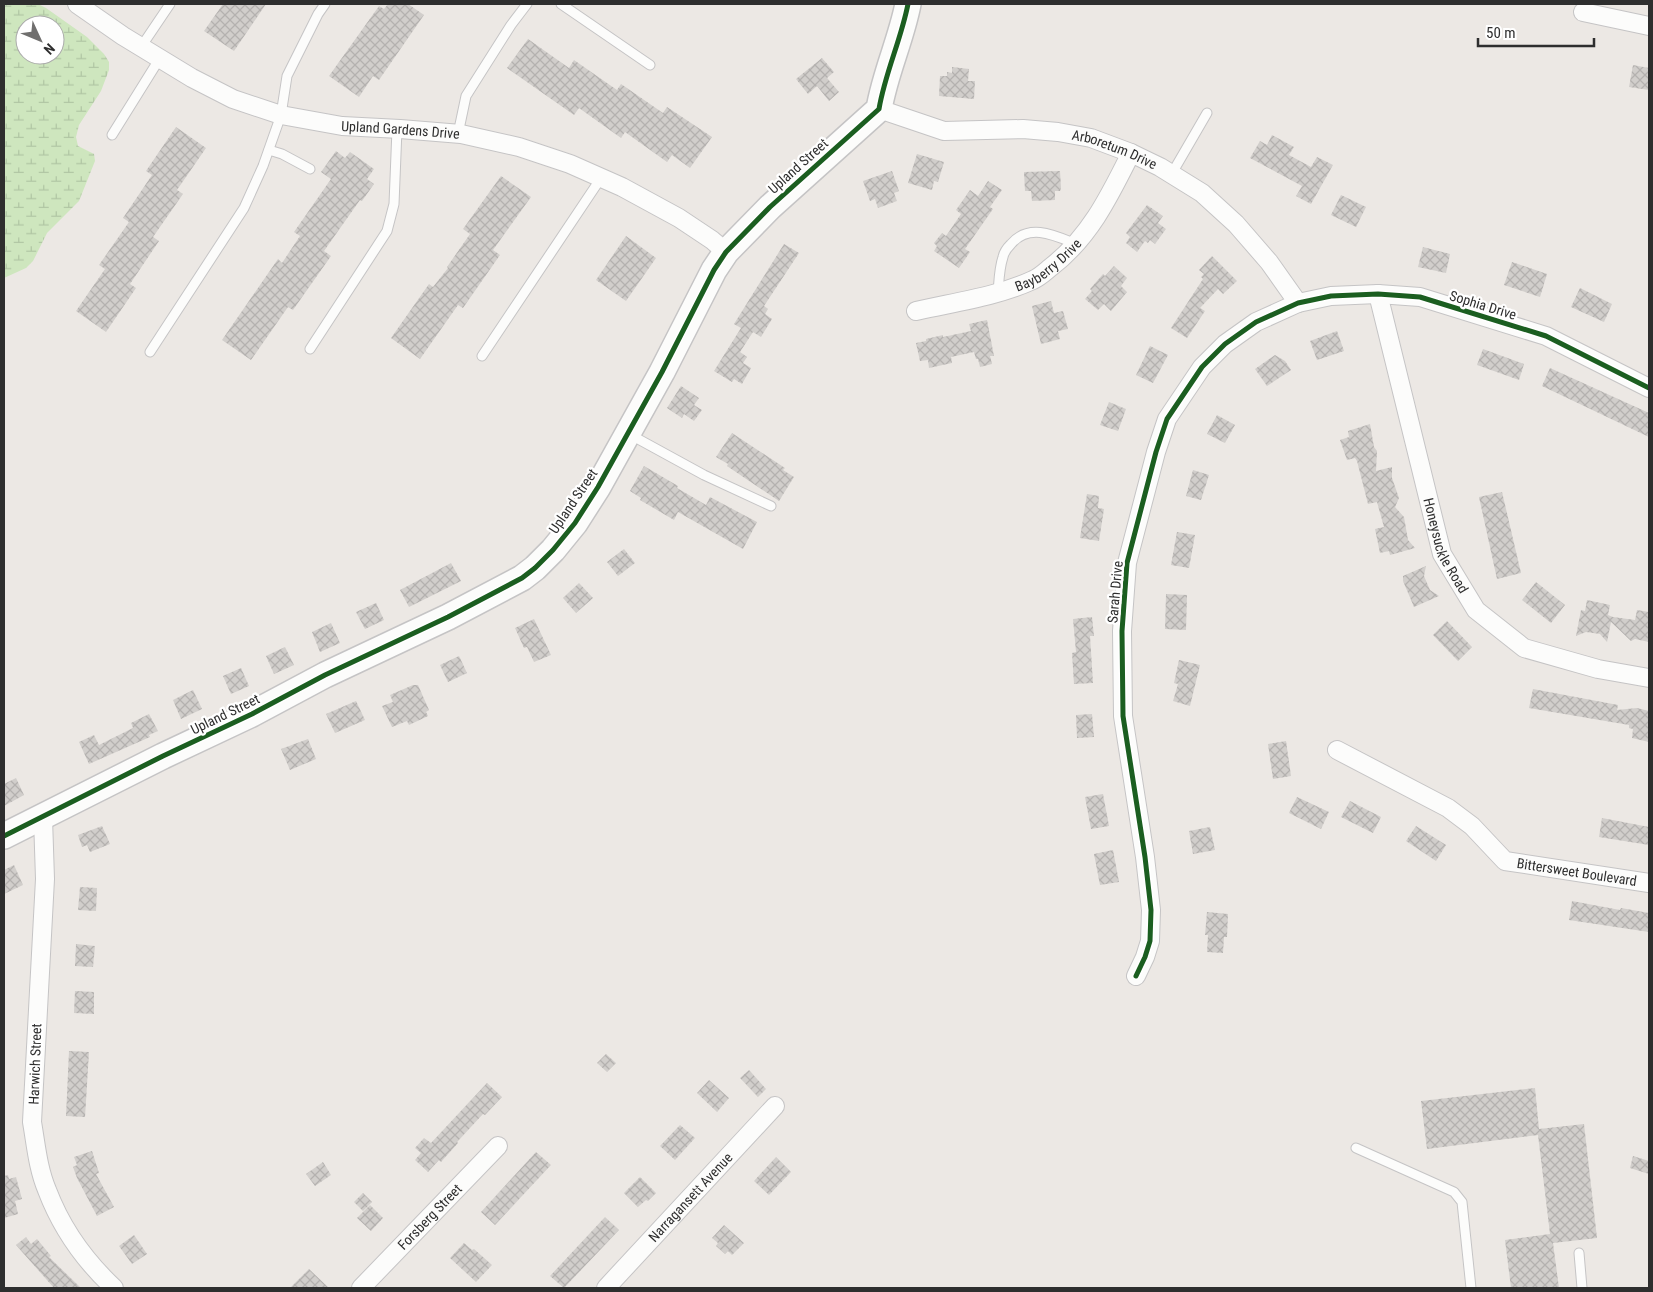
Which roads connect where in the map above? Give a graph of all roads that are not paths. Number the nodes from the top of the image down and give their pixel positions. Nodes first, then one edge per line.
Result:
1 (77, 4) edge
2 (170, 4) edge
3 (326, 4) edge
4 (527, 4) edge
5 (561, 4) edge
6 (908, 4) edge
7 (1583, 12) dead end
8 (1649, 26) edge
9 (141, 47) junction
10 (160, 58) junction
11 (650, 65) dead end
12 (878, 109) junction
13 (1207, 113) dead end
14 (281, 114) junction
15 (397, 129) junction
16 (458, 134) junction
17 (112, 135) dead end
18 (268, 150) junction
19 (1131, 153) junction
20 (310, 169) dead end
21 (1172, 174) junction
22 (601, 178) junction
23 (1076, 244) junction
24 (726, 252) junction
25 (998, 293) junction
26 (1378, 294) junction
27 (1298, 303) junction
28 (916, 311) dead end
29 (310, 349) dead end
30 (150, 352) dead end
31 (482, 356) dead end
32 (1649, 388) edge
33 (628, 434) junction
34 (771, 506) dead end
35 (1649, 678) edge
36 (1337, 750) dead end
37 (43, 818) junction
38 (4, 836) edge
39 (1649, 883) edge
40 (1136, 976) dead end
41 (775, 1106) dead end
42 (498, 1146) dead end
43 (1356, 1148) dead end
44 (1580, 1253) dead end
45 (368, 1286) edge
46 (114, 1288) edge
47 (606, 1288) edge
48 (1471, 1288) edge
49 (1582, 1288) edge

1 - 9 street, Upland Gardens Drive
2 - 9 lane
3 - 14 lane
4 - 16 lane
5 - 11 lane
6 - 12 street
7 - 8 street
9 - 10 street, Upland Gardens Drive
10 - 14 street, Upland Gardens Drive
10 - 17 lane
12 - 19 street, Arboretum Drive
12 - 24 street, Upland Street
13 - 21 lane
14 - 15 street, Upland Gardens Drive
14 - 18 lane
15 - 16 street, Upland Gardens Drive
15 - 29 lane
16 - 22 street, Upland Gardens Drive
18 - 20 lane
18 - 30 lane
19 - 21 street, Arboretum Drive
19 - 23 street, Bayberry Drive
21 - 27 street, Arboretum Drive
22 - 24 street, Upland Gardens Drive
22 - 31 lane
23 - 25 street, Bayberry Drive
23 - 25 lane
24 - 33 street, Upland Street
25 - 28 street, Bayberry Drive
26 - 27 street, Sophia Drive
26 - 32 street, Sophia Drive
26 - 35 street, Honeysuckle Road
27 - 40 street, Sarah Drive
33 - 34 lane
33 - 37 street, Upland Street
36 - 39 street, Bittersweet Boulevard
37 - 38 street, Upland Street
37 - 46 street, Harwich Street
41 - 47 street, Narragansett Avenue
42 - 45 street, Forsberg Street
43 - 48 lane
44 - 49 lane

